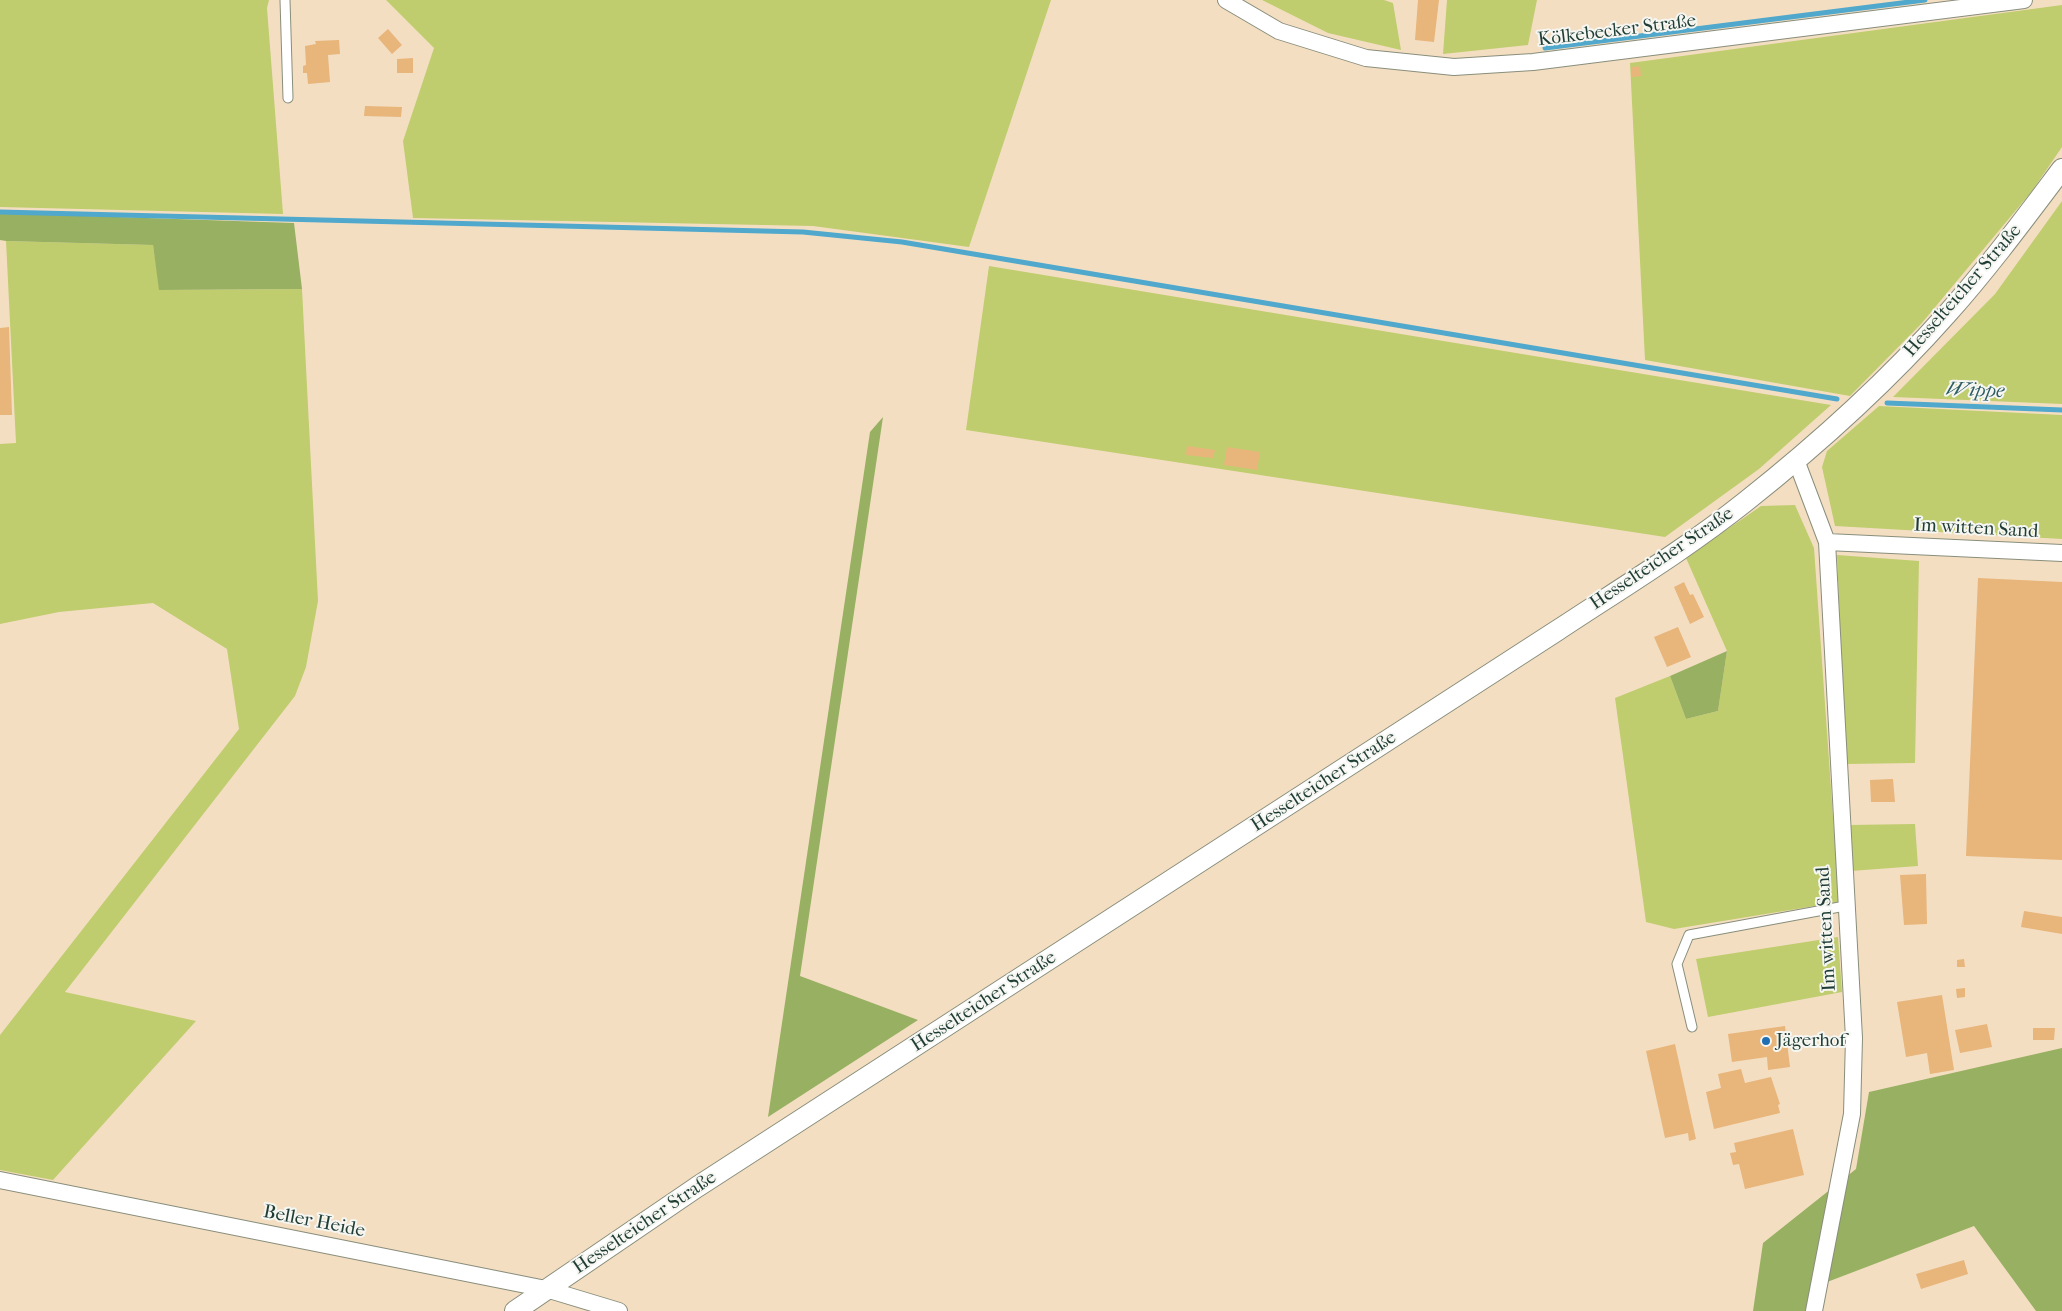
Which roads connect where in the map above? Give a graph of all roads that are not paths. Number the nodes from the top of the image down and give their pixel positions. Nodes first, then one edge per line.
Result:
1 (285, 0) edge
2 (2024, 0) edge
3 (1230, 1) edge
4 (288, 98) dead end
5 (2062, 169) edge
6 (1796, 460) junction
7 (1827, 542) junction
8 (2062, 553) edge
9 (1845, 906) junction
10 (1692, 1027) dead end
11 (0, 1180) edge
12 (546, 1289) junction
13 (515, 1311) edge
14 (619, 1311) edge
15 (1814, 1311) edge

1 - 4 lane
2 - 3 street, Kölkebecker Straße
5 - 6 street, Hesselteicher Straße
6 - 7 street, Im witten Sand
6 - 12 street, Hesselteicher Straße
7 - 8 street, Im witten Sand
7 - 9 street, Im witten Sand
9 - 10 lane
9 - 15 street, Im witten Sand
11 - 12 street, Beller Heide
12 - 13 street, Hesselteicher Straße
12 - 14 street, Beller Heide

